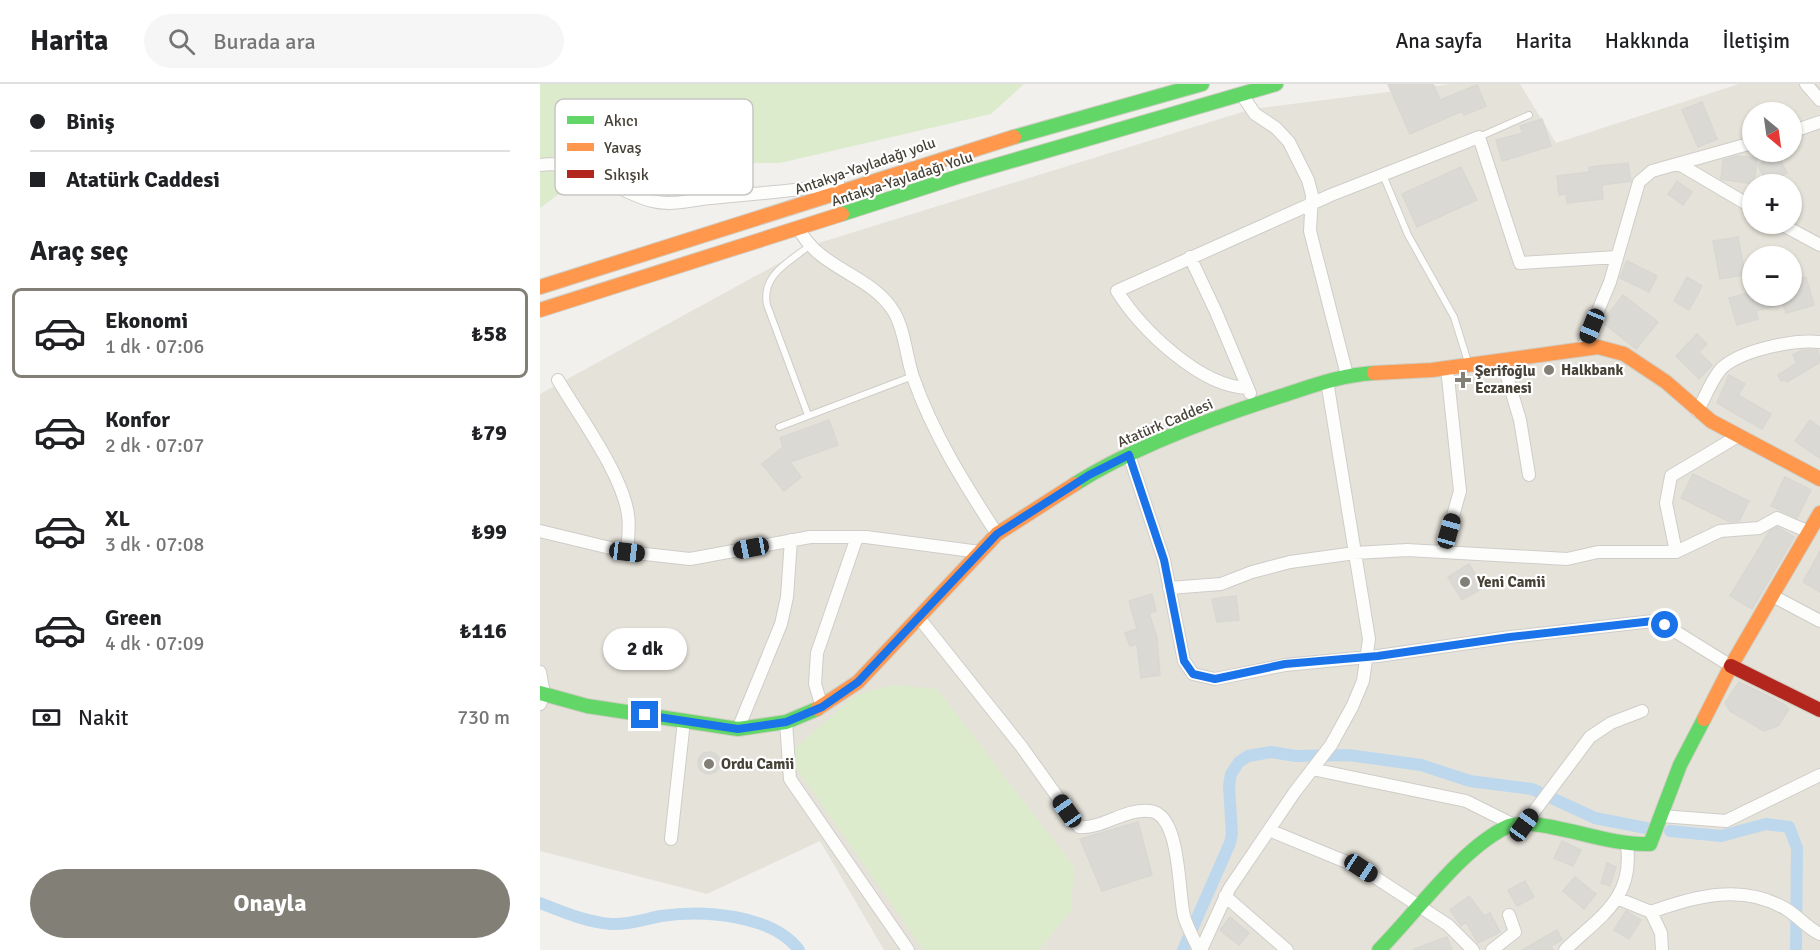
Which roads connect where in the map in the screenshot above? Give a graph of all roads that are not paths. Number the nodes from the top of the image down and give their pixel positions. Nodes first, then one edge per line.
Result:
1 (1202, 84) edge
2 (1276, 84) edge
3 (1806, 84) edge
4 (1242, 94) junction
5 (1820, 100) edge
6 (1529, 116) dead end
7 (1820, 122) edge
8 (1802, 128) edge
9 (1479, 137) junction
10 (1742, 146) edge
11 (956, 153) junction
12 (555, 162) edge
13 (1679, 164) junction
14 (540, 165) edge
15 (1383, 175) junction
16 (635, 195) edge
17 (748, 195) edge
18 (753, 195) edge
19 (1742, 201) edge
20 (1311, 205) junction
21 (800, 229) junction
22 (1800, 234) edge
23 (1820, 245) edge
24 (809, 246) junction
25 (1190, 257) junction
26 (1617, 257) junction
27 (540, 287) edge
28 (540, 310) edge
29 (1820, 342) edge
30 (1583, 347) junction
31 (1502, 360) junction
32 (1469, 365) junction
33 (1447, 368) junction
34 (1347, 375) junction
35 (913, 376) junction
36 (558, 380) dead end
37 (1327, 381) junction
38 (1248, 388) junction
39 (1255, 405) junction
40 (1697, 411) junction
41 (808, 416) junction
42 (779, 427) dead end
43 (1738, 436) junction
44 (1129, 455) junction
45 (1529, 475) dead end
46 (1820, 479) edge
47 (1820, 513) edge
48 (540, 531) edge
49 (1809, 532) junction
50 (997, 534) junction
51 (857, 537) junction
52 (791, 540) junction
53 (1443, 551) junction
54 (627, 552) junction
55 (980, 552) junction
56 (1676, 552) junction
57 (1355, 553) junction
58 (1169, 588) junction
59 (1771, 595) junction
60 (919, 618) junction
61 (1820, 621) edge
62 (1367, 657) junction
63 (1731, 666) junction
64 (540, 672) edge
65 (541, 697) edge
66 (822, 707) junction
67 (1820, 710) edge
68 (1642, 711) dead end
69 (684, 721) junction
70 (786, 722) junction
71 (738, 729) junction
72 (1314, 766) junction
73 (1820, 775) edge
74 (1662, 816) junction
75 (1518, 825) junction
76 (1269, 830) junction
77 (671, 839) dead end
78 (1627, 846) junction
79 (1225, 896) junction
80 (1619, 899) junction
81 (1421, 907) junction
82 (1651, 912) junction
83 (1509, 915) dead end
84 (1820, 934) edge
85 (908, 950) edge
86 (1200, 950) edge
87 (1287, 950) edge
88 (1378, 950) edge
89 (1473, 950) edge
90 (1492, 950) edge
91 (1564, 950) edge
92 (1662, 950) edge

1 - 11 main road, Antakya-Yayladağı yolu
2 - 4 main road, Antakya-Yayladağı Yolu
3 - 5 street
4 - 20 street
4 - 21 main road, Antakya-Yayladağı Yolu
6 - 9 lane
7 - 8 street
9 - 15 street
9 - 26 street
10 - 13 street
11 - 18 street
11 - 27 main road, Antakya-Yayladağı yolu
12 - 14 street
13 - 19 street
13 - 26 street
15 - 20 street
15 - 32 lane
16 - 17 street
20 - 25 street
20 - 34 street
21 - 24 street
21 - 28 main road, Antakya-Yayladağı Yolu
22 - 23 street
24 - 35 street
24 - 41 lane
25 - 38 street
25 - 38 street
26 - 30 street
29 - 40 street
30 - 31 main road, Atatürk Caddesi
30 - 40 main road, Atatürk Caddesi
31 - 32 main road, Atatürk Caddesi
31 - 45 street
32 - 33 main road, Atatürk Caddesi
33 - 34 main road, Atatürk Caddesi
33 - 53 street
34 - 37 main road, Atatürk Caddesi
35 - 41 lane
35 - 50 street
36 - 54 street
37 - 39 main road, Atatürk Caddesi
37 - 57 street
38 - 39 street
39 - 44 main road, Atatürk Caddesi
40 - 43 main road, Atatürk Caddesi
41 - 42 lane
43 - 46 main road, Atatürk Caddesi
43 - 56 street
44 - 50 main road, Atatürk Caddesi
44 - 58 street
47 - 49 main road
48 - 54 street
49 - 56 street
49 - 59 main road
50 - 55 main road, Atatürk Caddesi
51 - 52 street
51 - 55 street
51 - 66 street
52 - 54 street
52 - 71 street
53 - 56 street
53 - 57 street
55 - 60 main road, Atatürk Caddesi
57 - 58 street
57 - 62 street
58 - 62 street
59 - 61 street
59 - 63 main road
60 - 66 main road, Atatürk Caddesi
60 - 86 street
62 - 63 street
62 - 72 street
63 - 67 main road
63 - 74 main road
64 - 65 street
65 - 69 main road, Atatürk Caddesi
66 - 70 main road, Atatürk Caddesi
68 - 75 street
69 - 71 main road, Atatürk Caddesi
69 - 77 street
70 - 71 main road, Atatürk Caddesi
70 - 85 street
72 - 75 street
72 - 76 street
73 - 74 street
74 - 78 main road
75 - 78 main road
75 - 81 main road
76 - 79 street
76 - 81 street
78 - 80 street
79 - 86 street
79 - 87 street
80 - 82 street
80 - 91 street
81 - 88 main road
81 - 89 street
82 - 84 street
82 - 92 street
83 - 90 street

